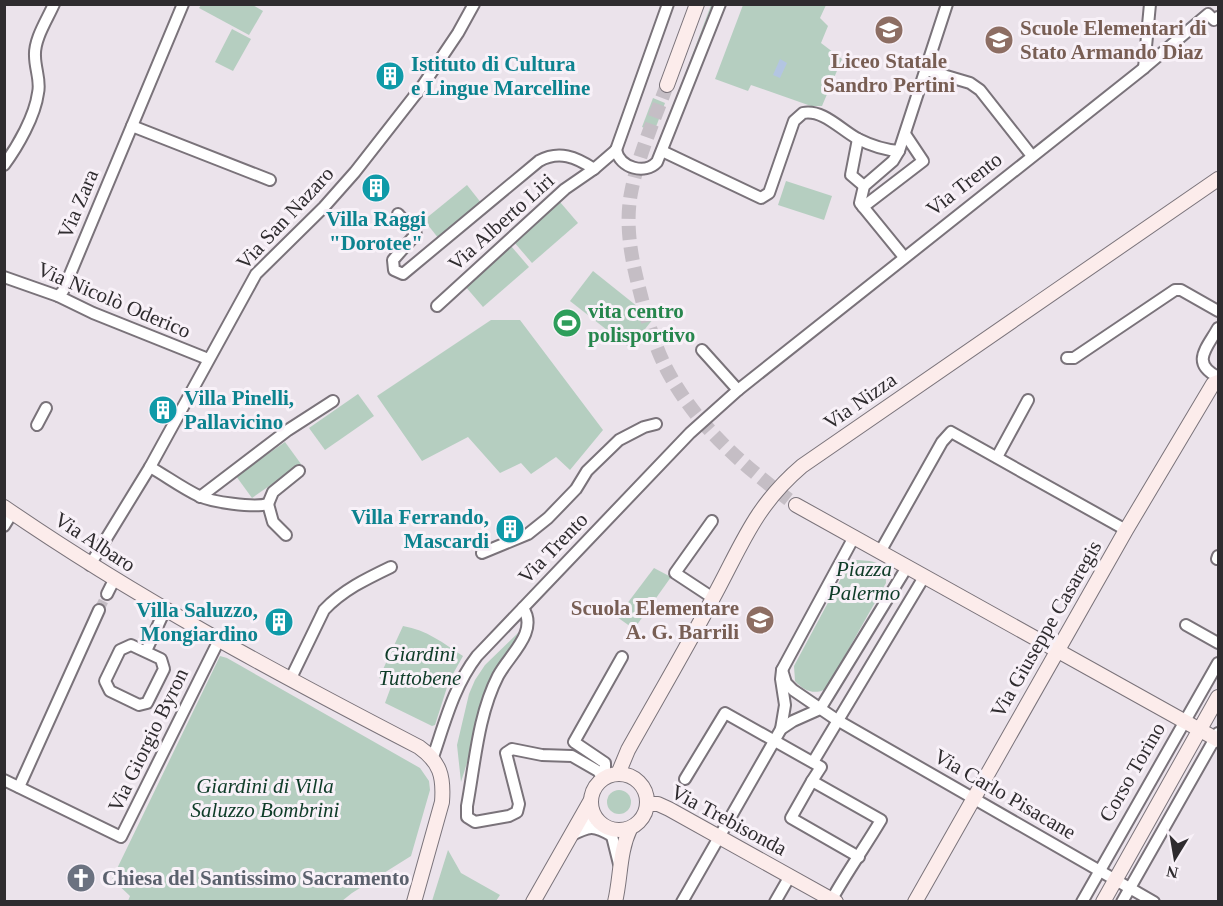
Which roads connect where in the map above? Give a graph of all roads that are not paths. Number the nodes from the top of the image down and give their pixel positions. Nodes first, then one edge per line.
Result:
1 (54, 4) edge
2 (183, 4) edge
3 (474, 4) edge
4 (668, 4) edge
5 (697, 4) edge
6 (720, 4) edge
7 (947, 4) edge
8 (1150, 4) edge
9 (1216, 18) edge
10 (1144, 68) junction
11 (926, 70) junction
12 (667, 85) tunnel mouth
13 (132, 126) junction
14 (905, 134) junction
15 (858, 139) junction
16 (616, 150) junction
17 (662, 151) junction
18 (899, 151) junction
19 (1032, 156) junction
20 (4, 165) edge
21 (594, 169) junction
22 (1218, 179) edge
23 (270, 180) dead end
24 (860, 183) junction
25 (863, 207) junction
26 (398, 214) dead end
27 (904, 257) junction
28 (4, 277) edge
29 (58, 296) junction
30 (437, 306) dead end
31 (1218, 311) edge
32 (1218, 328) edge
33 (702, 350) dead end
34 (1066, 358) dead end
35 (208, 359) junction
36 (1218, 377) edge
37 (1218, 382) edge
38 (738, 390) junction
39 (1028, 400) dead end
40 (333, 401) dead end
41 (46, 408) dead end
42 (656, 424) dead end
43 (37, 425) dead end
44 (997, 457) junction
45 (150, 467) junction
46 (299, 471) dead end
47 (200, 497) junction
48 (268, 504) junction
49 (796, 505) tunnel mouth
50 (8, 510) edge
51 (712, 521) dead end
52 (4, 526) edge
53 (1126, 530) junction
54 (285, 535) dead end
55 (854, 537) junction
56 (880, 552) junction
57 (482, 553) dead end
58 (90, 565) junction
59 (390, 567) dead end
60 (907, 567) junction
61 (924, 577) junction
62 (114, 579) junction
63 (106, 594) tunnel mouth
64 (713, 598) junction
65 (523, 608) junction
66 (99, 610) tunnel mouth
67 (165, 610) junction
68 (1186, 625) dead end
69 (219, 640) junction
70 (1218, 643) edge
71 (146, 651) junction
72 (1057, 651) junction
73 (622, 657) dead end
74 (1218, 663) edge
75 (782, 670) junction
76 (291, 678) junction
77 (1218, 697) edge
78 (820, 709) junction
79 (837, 720) junction
80 (1185, 722) junction
81 (781, 729) junction
82 (1199, 730) junction
83 (1217, 737) edge
84 (775, 741) junction
85 (433, 757) junction
86 (813, 762) junction
87 (608, 777) junction
88 (686, 779) dead end
89 (4, 780) edge
90 (812, 781) junction
91 (19, 787) junction
92 (974, 798) junction
93 (591, 800) junction
94 (647, 804) junction
95 (605, 827) junction
96 (630, 829) junction
97 (573, 831) junction
98 (720, 837) junction
99 (859, 857) junction
100 (619, 866) junction
101 (1100, 870) junction
102 (790, 876) junction
103 (1115, 879) junction
104 (1130, 888) junction
105 (834, 900) edge
106 (414, 902) edge
107 (533, 902) edge
108 (615, 902) edge
109 (681, 902) edge
110 (775, 902) edge
111 (915, 902) edge
112 (1082, 902) edge
113 (1103, 902) edge
114 (1122, 902) edge
115 (1154, 902) edge

1 - 20 street
2 - 13 street, Via Zara
3 - 35 street, Via San Nazaro
4 - 16 street
5 - 12 street
6 - 17 street
7 - 11 street
8 - 10 street
9 - 10 street, Via Trento
10 - 19 street, Via Trento
11 - 14 street
11 - 19 street
13 - 23 street
13 - 29 street, Via Zara
14 - 18 street
14 - 25 street
15 - 17 street
15 - 18 street
15 - 24 street
16 - 17 street
16 - 21 street, Via Alberto Liri
18 - 24 street
19 - 27 street, Via Trento
21 - 26 street
21 - 30 street, Via Alberto Liri
22 - 64 street, Via Nizza
24 - 25 street
25 - 27 street
27 - 38 street, Via Trento
28 - 29 street, Via Nicolò Oderico
29 - 35 street, Via Nicolò Oderico
31 - 34 street
32 - 36 street
33 - 38 street
35 - 45 street, Via San Nazaro
37 - 53 street, Via Giuseppe Casaregis
38 - 65 street, Via Trento
39 - 44 street
40 - 47 street
41 - 43 street
42 - 57 street
44 - 53 street
44 - 56 street
45 - 47 street
45 - 58 street, Via San Nazaro
46 - 48 street
47 - 48 street
48 - 54 street
49 - 55 street
50 - 52 street
50 - 58 street, Via Albaro
51 - 64 street
53 - 72 street, Via Giuseppe Casaregis
55 - 56 street
55 - 75 street
56 - 60 street
58 - 62 street, Via Albaro
59 - 76 street
60 - 61 street
60 - 78 street
61 - 72 street
61 - 79 street
62 - 63 street
62 - 67 street, Via Albaro
64 - 87 street, Via Nizza
65 - 85 street, Via Trento
65 - 87 street
66 - 91 street
67 - 69 street, Via Albaro
67 - 71 street
68 - 70 street
69 - 76 street, Via Albaro
69 - 91 street, Via Giorgio Byron
71 - 71 street
72 - 80 street
72 - 92 street, Via Giuseppe Casaregis
73 - 87 street
74 - 80 street, Corso Torino
75 - 78 street
75 - 81 street
76 - 85 street, Via Albaro
77 - 82 street, Corso Torino
78 - 79 street
78 - 81 street
79 - 86 street
79 - 92 street, Via Carlo Pisacane
80 - 82 street
80 - 101 street, Corso Torino
81 - 84 street
82 - 83 street
82 - 103 street, Corso Torino
83 - 104 street
84 - 86 street
84 - 88 street
84 - 98 street
85 - 106 street
86 - 90 street
87 - 93 street
87 - 94 street
89 - 91 street, Via Giorgio Byron
90 - 99 street
90 - 99 street
92 - 101 street, Via Carlo Pisacane
92 - 111 street, Via Giuseppe Casaregis
93 - 95 street
93 - 97 street
94 - 96 street
94 - 98 street, Via Trebisonda
95 - 96 street
95 - 97 street
95 - 97 street
95 - 100 street
96 - 100 street
97 - 107 street
98 - 102 street, Via Trebisonda
98 - 109 street
99 - 105 street
100 - 108 street
101 - 103 street, Via Carlo Pisacane
101 - 112 street, Corso Torino
102 - 105 street, Via Trebisonda
102 - 110 street, Via Trebisonda
103 - 104 street, Via Carlo Pisacane
103 - 113 street, Corso Torino
104 - 114 street
104 - 115 street, Via Carlo Pisacane

